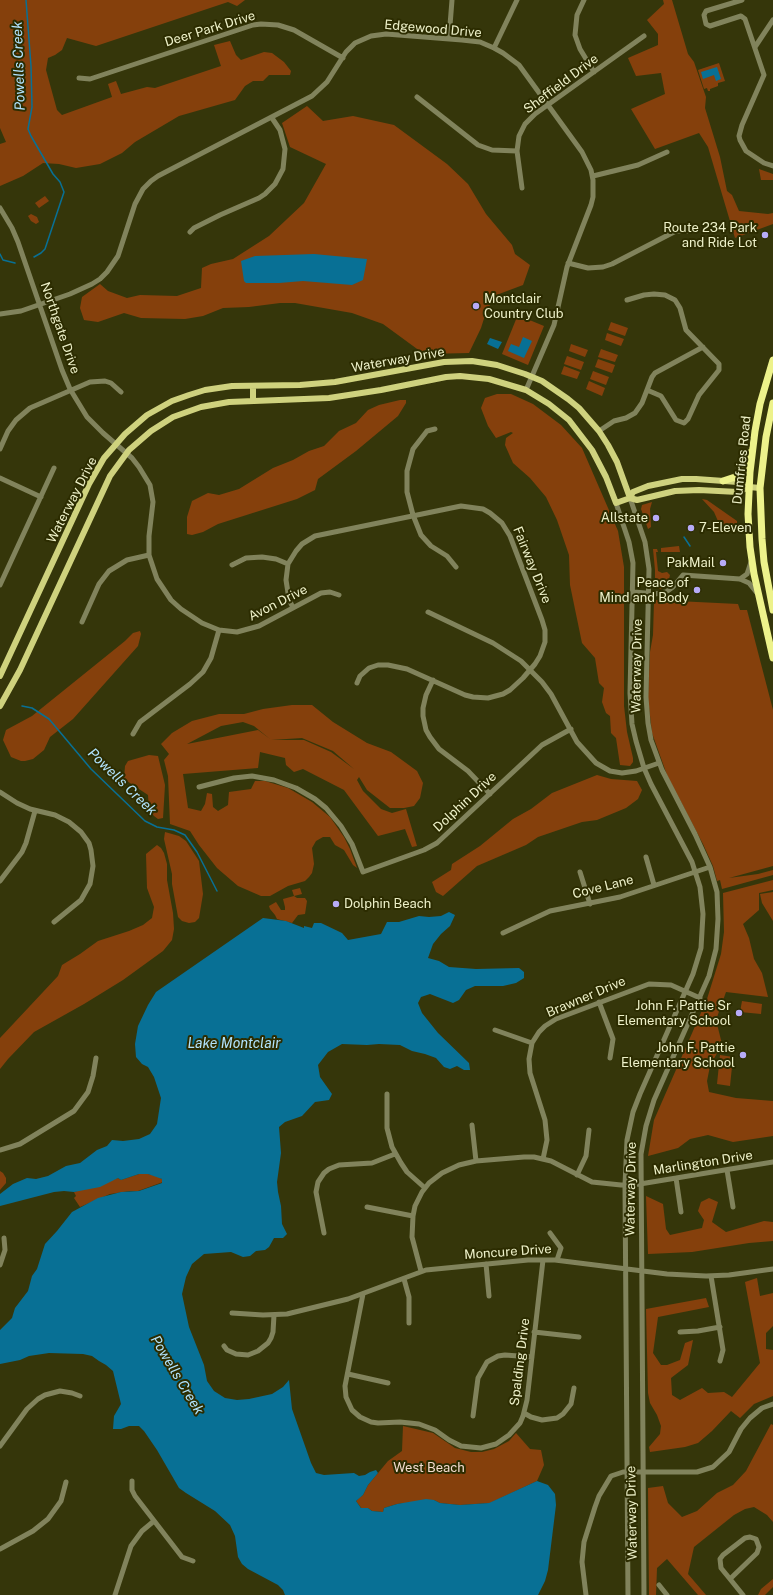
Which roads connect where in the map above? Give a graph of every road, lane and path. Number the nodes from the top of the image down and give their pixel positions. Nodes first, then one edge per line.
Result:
1 (452, 0) edge
2 (517, 0) edge
3 (584, 0) edge
4 (742, 0) edge
5 (773, 20) edge
6 (644, 36) dead end
7 (449, 38) junction
8 (755, 47) junction
9 (494, 48) junction
10 (343, 58) junction
11 (594, 72) junction
12 (79, 78) dead end
13 (417, 97) dead end
14 (548, 105) junction
15 (272, 118) junction
16 (517, 151) junction
17 (667, 152) dead end
18 (773, 166) edge
19 (592, 176) junction
20 (522, 188) dead end
21 (0, 208) edge
22 (687, 231) dead end
23 (190, 232) dead end
24 (568, 263) junction
25 (627, 300) dead end
26 (39, 305) junction
27 (0, 314) edge
28 (703, 347) junction
29 (773, 360) edge
30 (532, 376) junction
31 (253, 386) junction
32 (70, 389) junction
33 (526, 390) junction
34 (647, 390) junction
35 (121, 392) dead end
36 (253, 401) junction
37 (773, 403) edge
38 (435, 429) dead end
39 (599, 431) junction
40 (753, 442) junction
41 (116, 444) junction
42 (0, 449) edge
43 (127, 453) junction
44 (54, 468) dead end
45 (0, 478) edge
46 (723, 481) junction
47 (749, 488) junction
48 (760, 488) junction
49 (41, 497) junction
50 (630, 498) junction
51 (616, 504) junction
52 (413, 516) junction
53 (149, 555) junction
54 (751, 558) junction
55 (288, 564) junction
56 (232, 565) dead end
57 (456, 566) dead end
58 (740, 579) junction
59 (0, 585) edge
60 (634, 592) junction
61 (757, 593) junction
62 (649, 594) junction
63 (339, 595) dead end
64 (293, 608) junction
65 (773, 610) edge
66 (428, 612) dead end
67 (82, 622) dead end
68 (219, 630) junction
69 (773, 658) edge
70 (530, 670) junction
71 (0, 676) edge
72 (433, 680) junction
73 (357, 683) dead end
74 (0, 706) edge
75 (571, 729) junction
76 (134, 734) dead end
77 (659, 763) junction
78 (644, 768) junction
79 (198, 786) dead end
80 (0, 792) edge
81 (490, 794) junction
82 (35, 811) junction
83 (646, 857) dead end
84 (710, 867) junction
85 (580, 872) dead end
86 (696, 872) junction
87 (0, 881) edge
88 (654, 885) junction
89 (590, 904) junction
90 (54, 922) dead end
91 (503, 933) dead end
92 (686, 992) junction
93 (700, 998) junction
94 (599, 1002) junction
95 (495, 1030) dead end
96 (532, 1043) junction
97 (96, 1058) dead end
98 (610, 1058) dead end
99 (387, 1094) dead end
100 (472, 1125) dead end
101 (590, 1130) dead end
102 (0, 1150) edge
103 (395, 1154) junction
104 (543, 1159) junction
105 (476, 1161) junction
106 (773, 1162) edge
107 (727, 1170) junction
108 (577, 1175) junction
109 (676, 1178) junction
110 (640, 1184) junction
111 (625, 1185) junction
112 (425, 1188) junction
113 (367, 1207) dead end
114 (733, 1208) dead end
115 (681, 1212) dead end
116 (413, 1216) junction
117 (324, 1233) dead end
118 (550, 1233) dead end
119 (4, 1238) dead end
120 (543, 1260) junction
121 (557, 1260) junction
122 (486, 1264) junction
123 (0, 1265) edge
124 (626, 1269) junction
125 (773, 1269) edge
126 (641, 1270) junction
127 (421, 1271) junction
128 (712, 1276) junction
129 (404, 1279) junction
130 (363, 1294) junction
131 (490, 1296) dead end
132 (232, 1313) dead end
133 (274, 1315) junction
134 (409, 1323) dead end
135 (720, 1327) junction
136 (534, 1332) junction
137 (680, 1332) dead end
138 (580, 1337) dead end
139 (224, 1346) dead end
140 (532, 1357) junction
141 (720, 1361) dead end
142 (348, 1374) junction
143 (388, 1383) dead end
144 (574, 1388) dead end
145 (80, 1396) dead end
146 (773, 1404) edge
147 (524, 1413) junction
148 (473, 1416) dead end
149 (0, 1446) edge
150 (628, 1472) junction
151 (642, 1472) junction
152 (132, 1481) dead end
153 (66, 1482) dead end
154 (154, 1521) junction
155 (0, 1549) edge
156 (193, 1561) dead end
157 (730, 1579) junction
158 (659, 1585) dead end
159 (115, 1595) edge
160 (586, 1595) edge
161 (628, 1595) edge
162 (644, 1595) edge
163 (667, 1595) edge
164 (743, 1595) edge

1 - 7 street
2 - 9 street
3 - 11 street
4 - 8 street
5 - 8 street
6 - 11 street, Sheffield Drive
7 - 9 street, Edgewood Drive
7 - 10 street, Edgewood Drive
8 - 18 street
9 - 14 street, Edgewood Drive
10 - 12 street, Deer Park Drive
10 - 15 street, Edgewood Drive
11 - 14 street, Sheffield Drive
13 - 16 street
14 - 16 street, Sheffield Drive
14 - 19 street, Edgewood Drive
15 - 23 street
15 - 26 street, Edgewood Drive
16 - 20 street, Sheffield Drive
17 - 19 street
19 - 24 street, Edgewood Drive
21 - 26 street, Northgate Drive
22 - 24 street
24 - 30 street, Edgewood Drive
25 - 28 street
26 - 27 street, Edgewood Drive
26 - 32 street, Northgate Drive
28 - 34 street
28 - 34 street
29 - 40 highway, Dumfries Road
30 - 31 main road, Waterway Drive
30 - 33 street, Edgewood Drive
30 - 39 main road, Waterway Drive
31 - 36 main road
31 - 41 main road, Waterway Drive
32 - 35 street
32 - 41 street, Northgate Drive
32 - 42 street
33 - 36 main road, Waterway Drive
33 - 51 main road, Waterway Drive
34 - 39 street
36 - 43 main road, Waterway Drive
37 - 48 highway, Dumfries Road
38 - 52 street
39 - 50 main road, Waterway Drive
40 - 46 highway
40 - 47 highway, Dumfries Road
41 - 43 street, Avon Drive
41 - 71 main road, Waterway Drive
43 - 53 street, Avon Drive
43 - 74 main road, Waterway Drive
44 - 49 street
45 - 49 street
46 - 47 main road
46 - 50 main road
47 - 48 main road
47 - 50 main road
47 - 54 highway, Dumfries Road
48 - 65 highway, Dumfries Road
49 - 59 street
50 - 51 main road
50 - 62 street, Waterway Drive
51 - 60 street, Waterway Drive
52 - 55 street, Fairway Drive
52 - 57 street
52 - 70 street, Fairway Drive
53 - 67 street
53 - 68 street, Avon Drive
54 - 58 street
54 - 61 highway, Dumfries Road
55 - 56 street
55 - 64 street, Fairway Drive
58 - 61 street
58 - 62 street
60 - 62 street
60 - 78 street, Waterway Drive
61 - 69 highway, Dumfries Road
62 - 77 street, Waterway Drive
63 - 64 street, Avon Drive
64 - 68 street, Avon Drive
66 - 70 street
68 - 76 street
70 - 72 street, Fairway Drive
70 - 75 street
72 - 73 street, Fairway Drive
72 - 81 street
75 - 78 street
75 - 81 street, Dolphin Drive
77 - 78 street
77 - 84 street, Waterway Drive
78 - 86 street, Waterway Drive
79 - 81 street, Dolphin Drive
80 - 82 street
82 - 87 street
82 - 90 street
83 - 88 street
84 - 86 street, Cove Lane
84 - 93 street, Waterway Drive
85 - 89 street
86 - 88 street, Cove Lane
86 - 92 street, Waterway Drive
88 - 89 street, Cove Lane
89 - 91 street, Cove Lane
92 - 93 street, Brawner Drive
92 - 94 street, Brawner Drive
92 - 111 street, Waterway Drive
93 - 110 street, Waterway Drive
94 - 96 street, Brawner Drive
94 - 98 street
95 - 96 street
96 - 104 street
97 - 102 street
99 - 103 street
100 - 105 street
101 - 108 street
103 - 112 street
103 - 117 street
104 - 105 street, Marlington Drive
104 - 108 street, Marlington Drive
105 - 112 street, Marlington Drive
106 - 107 street, Marlington Drive
107 - 109 street, Marlington Drive
107 - 114 street
108 - 111 street, Marlington Drive
109 - 110 street, Marlington Drive
109 - 115 street
110 - 111 street, Marlington Drive
110 - 126 street, Waterway Drive
111 - 124 street, Waterway Drive
112 - 116 street, Marlington Drive
113 - 116 street
116 - 127 street, Marlington Drive
118 - 121 street
119 - 123 street
120 - 121 street, Moncure Drive
120 - 122 street, Moncure Drive
120 - 136 street, Spalding Drive
121 - 124 street, Moncure Drive
122 - 127 street, Moncure Drive
122 - 131 street
124 - 126 street, Moncure Drive
124 - 150 street, Waterway Drive
125 - 128 street, Moncure Drive
126 - 128 street, Moncure Drive
126 - 151 street, Waterway Drive
127 - 129 street, Moncure Drive
128 - 135 street
129 - 130 street, Moncure Drive
129 - 134 street
130 - 133 street, Moncure Drive
130 - 142 street, Spalding Drive
132 - 133 street, Moncure Drive
133 - 139 street
135 - 137 street
135 - 141 street
136 - 138 street
136 - 140 street, Spalding Drive
140 - 147 street, Spalding Drive
140 - 148 street
142 - 143 street
142 - 147 street, Spalding Drive
144 - 147 street
145 - 149 street
146 - 151 street
150 - 151 street
150 - 160 street
150 - 161 street, Waterway Drive
151 - 162 street, Waterway Drive
152 - 154 street
153 - 155 street
154 - 156 street
154 - 159 street
157 - 157 street
157 - 164 street
158 - 163 street

